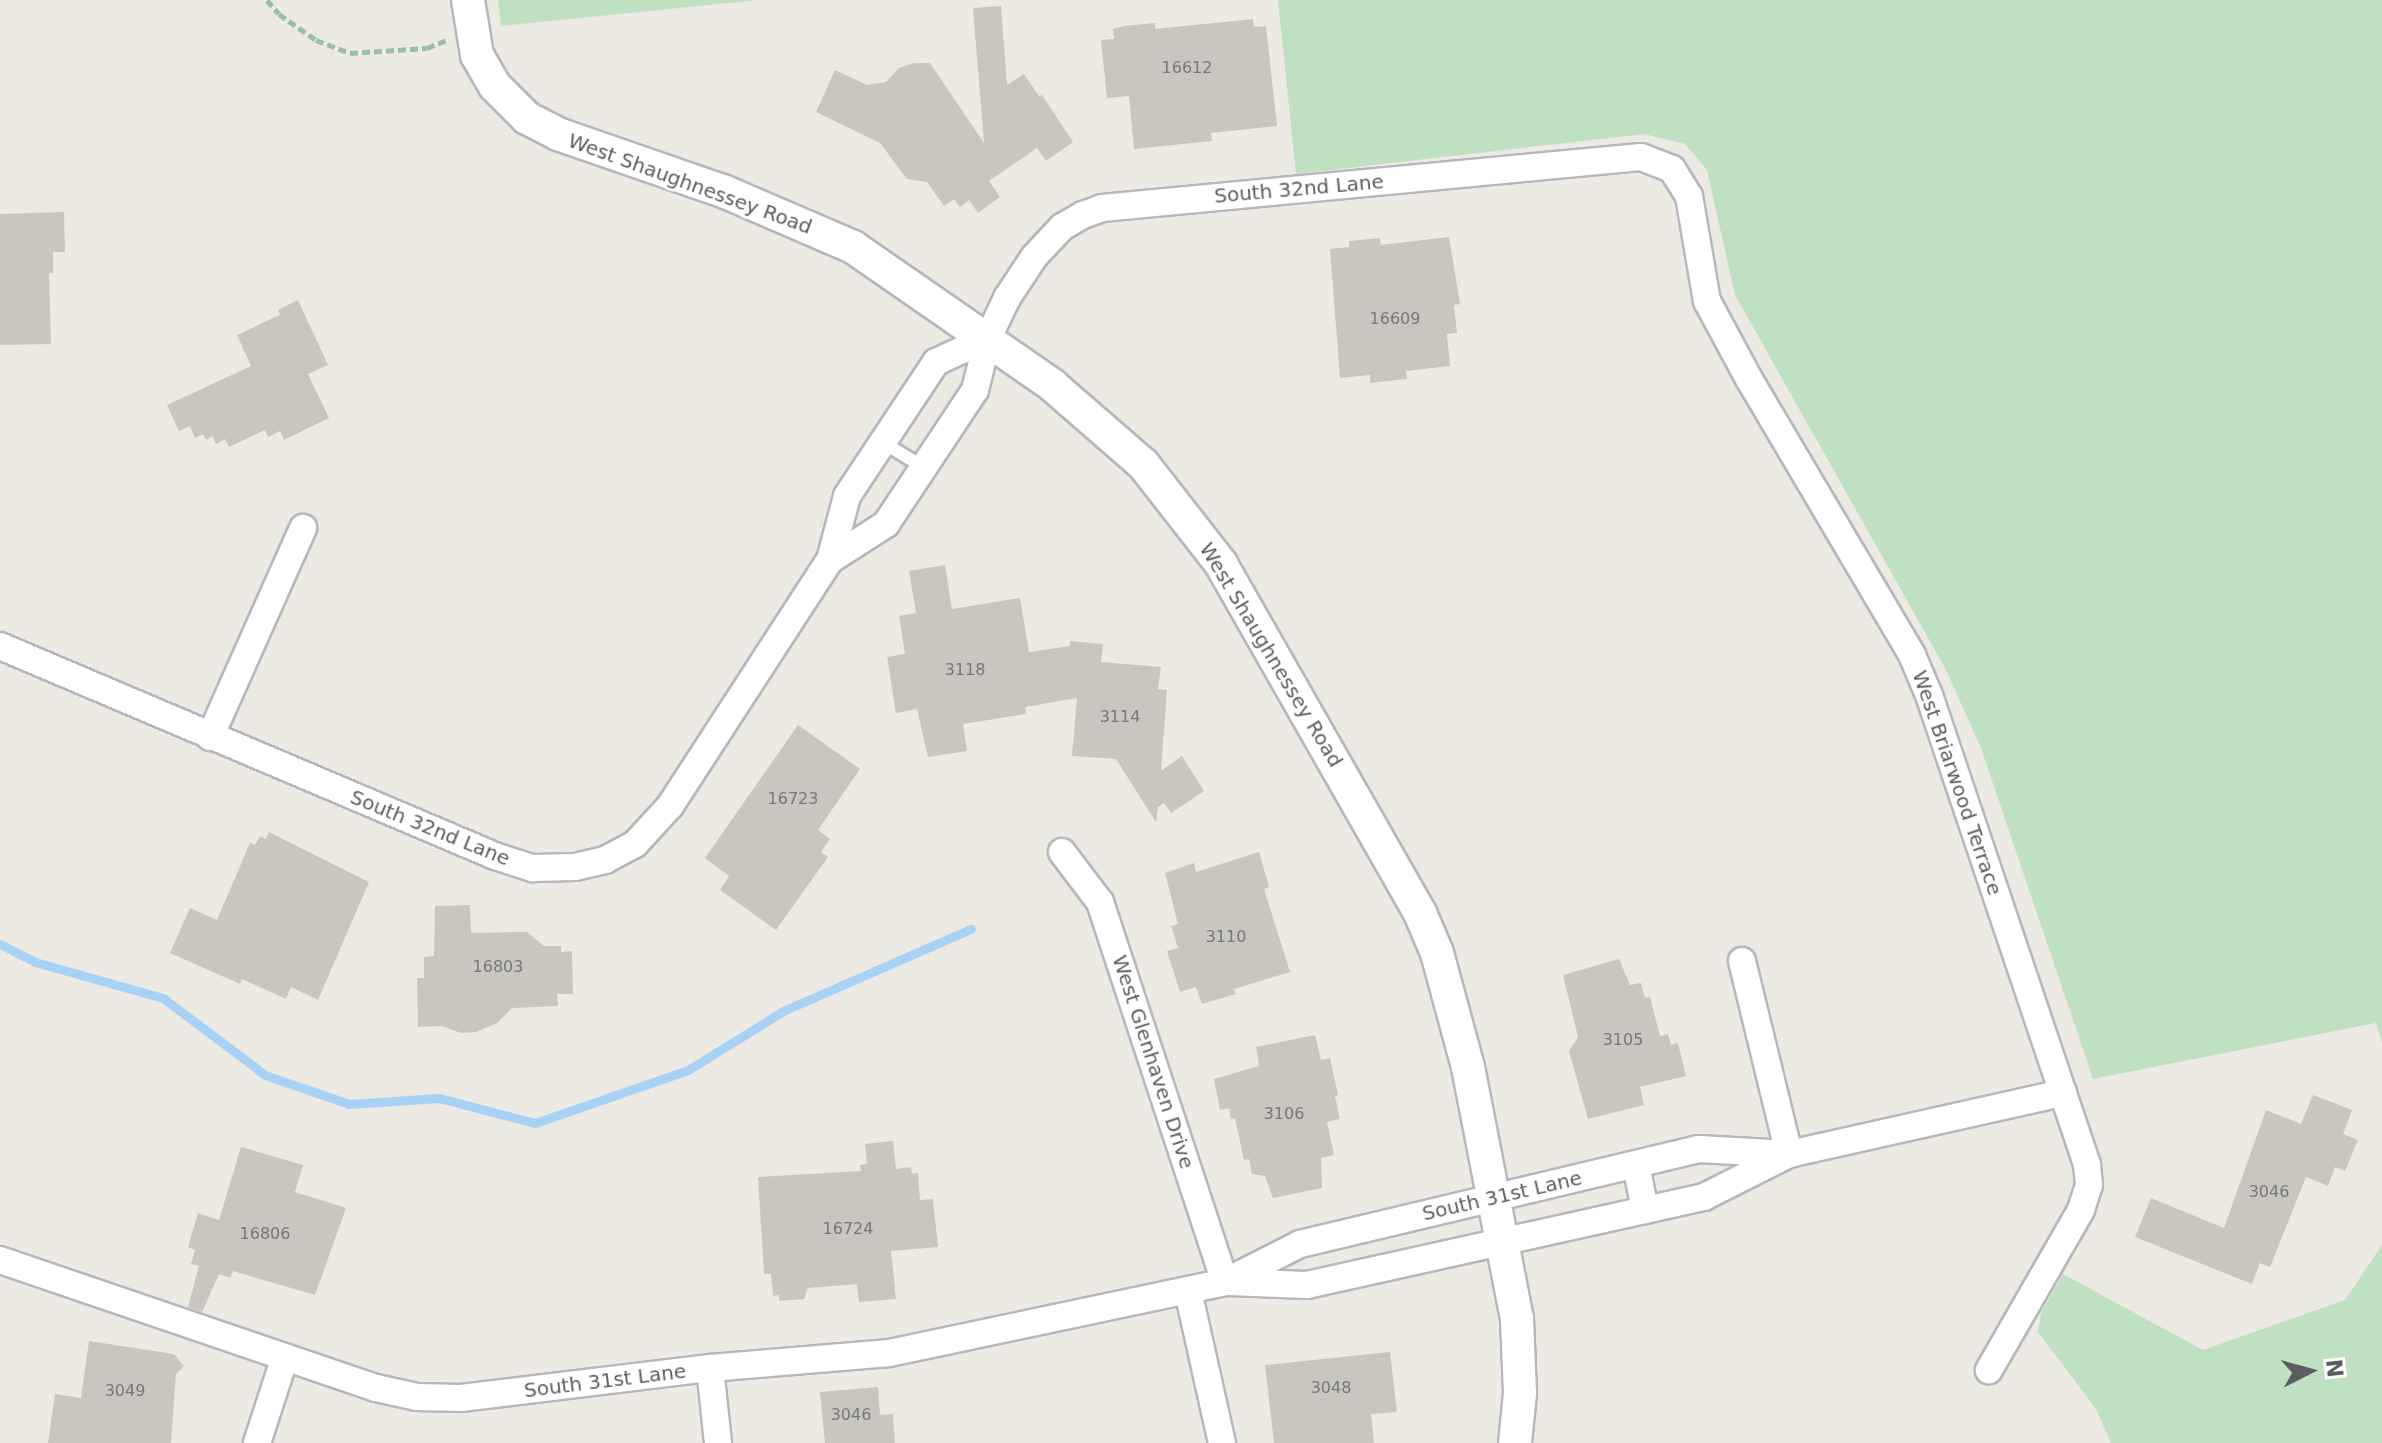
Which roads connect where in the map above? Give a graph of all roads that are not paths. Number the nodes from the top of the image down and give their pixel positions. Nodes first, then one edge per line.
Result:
1 (470, 15) edge
2 (1672, 169) joint
3 (988, 338) junction
4 (882, 442) junction
5 (925, 468) junction
6 (303, 528) dead end
7 (830, 560) junction
8 (0, 646) edge
9 (210, 737) junction
10 (1062, 852) dead end
11 (1742, 961) dead end
12 (2063, 1093) junction
13 (1789, 1154) junction
14 (1636, 1165) junction
15 (1495, 1198) junction
16 (1645, 1210) junction
17 (1369, 1228) junction
18 (1504, 1242) junction
19 (0, 1260) edge
20 (1378, 1270) junction
21 (1225, 1282) junction
22 (1188, 1291) junction
23 (285, 1357) junction
24 (710, 1368) junction
25 (1989, 1370) dead end
26 (257, 1443) edge
27 (718, 1443) edge
28 (1222, 1443) edge
29 (1515, 1443) edge

1 - 3 street, West Shaughnessey Road
2 - 3 street, South 32nd Lane
2 - 12 street, West Briarwood Terrace
3 - 4 street, South 32nd Lane
3 - 5 street, South 32nd Lane
3 - 15 street, West Shaughnessey Road
4 - 5 lane
4 - 7 street, South 32nd Lane
5 - 7 street, South 32nd Lane
6 - 9 street
7 - 9 street, South 32nd Lane
8 - 9 street, South 32nd Lane
10 - 21 street, West Glenhaven Drive
11 - 13 street
12 - 13 street, South 31st Lane
12 - 25 street, West Briarwood Terrace
13 - 14 street, South 31st Lane
13 - 16 street, South 31st Lane
14 - 15 street, South 31st Lane
14 - 16 street
15 - 17 street, South 31st Lane
15 - 18 street, West Shaughnessey Road
16 - 18 street, South 31st Lane
17 - 20 street
17 - 21 street, South 31st Lane
18 - 20 street, South 31st Lane
18 - 29 street, West Shaughnessey Road
19 - 23 street, South 31st Lane
20 - 21 street, South 31st Lane
21 - 22 street, South 31st Lane
22 - 24 street, South 31st Lane
22 - 28 street
23 - 24 street, South 31st Lane
23 - 26 street
24 - 27 street

